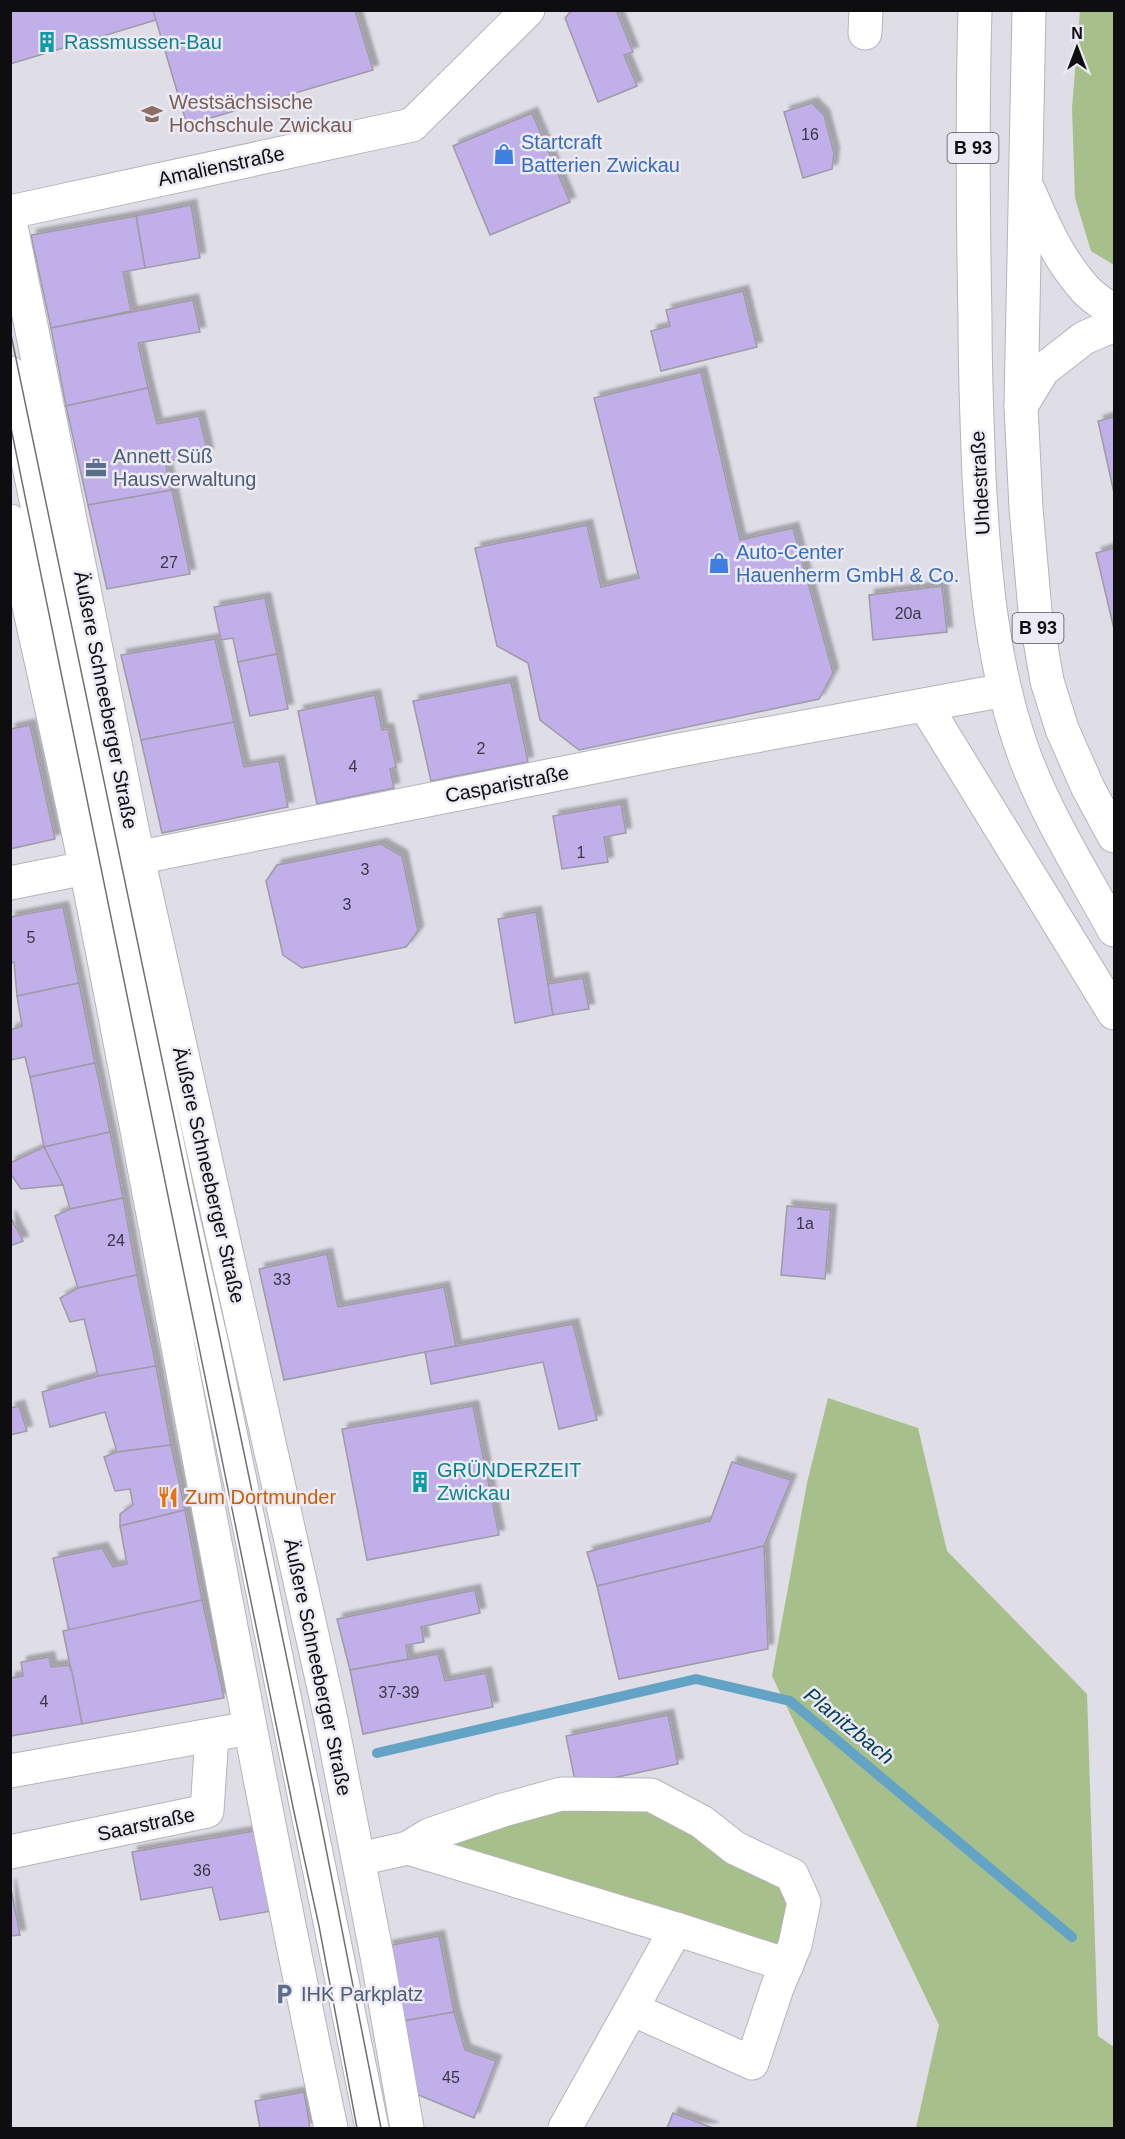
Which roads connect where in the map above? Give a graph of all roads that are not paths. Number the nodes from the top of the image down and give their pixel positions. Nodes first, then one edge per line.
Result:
1 (528, 10) edge
2 (975, 10) edge
3 (1029, 10) edge
4 (1024, 178) junction
5 (10, 212) edge
6 (10, 221) edge
7 (1114, 312) edge
8 (1114, 325) edge
9 (10, 373) edge
10 (1021, 406) junction
11 (10, 521) edge
12 (1005, 690) junction
13 (925, 705) junction
14 (1114, 836) edge
15 (111, 864) junction
16 (10, 883) edge
17 (1114, 930) edge
18 (1114, 1013) edge
19 (249, 1728) junction
20 (212, 1735) junction
21 (10, 1771) edge
22 (408, 1848) junction
23 (10, 1852) edge
24 (359, 1859) junction
25 (676, 1929) junction
26 (787, 1965) junction
27 (632, 2009) junction
28 (331, 2128) edge
29 (372, 2128) edge
30 (407, 2128) edge
31 (565, 2128) edge

1 - 5 street, Amalienstraße
2 - 12 street, Uhdestraße / B 93
3 - 4 street, B 93
4 - 7 street
4 - 10 street, B 93
6 - 15 street, Äußere Schneeberger Straße
8 - 10 street
9 - 15 street, Äußere Schneeberger Straße
10 - 14 street, B 93
11 - 15 street, Äußere Schneeberger Straße
12 - 13 street, Casparistraße
12 - 17 street, Uhdestraße / B 93
13 - 15 street, Casparistraße
13 - 18 street
15 - 16 street, Casparistraße
15 - 19 street, Äußere Schneeberger Straße
15 - 24 street, Äußere Schneeberger Straße
15 - 29 street, Äußere Schneeberger Straße
19 - 20 street
19 - 28 street, Äußere Schneeberger Straße
20 - 21 street
20 - 23 street, Saarstraße
22 - 24 street
22 - 25 street
22 - 26 street
24 - 30 street, Äußere Schneeberger Straße
25 - 26 street
25 - 27 street
26 - 27 street
27 - 31 street

